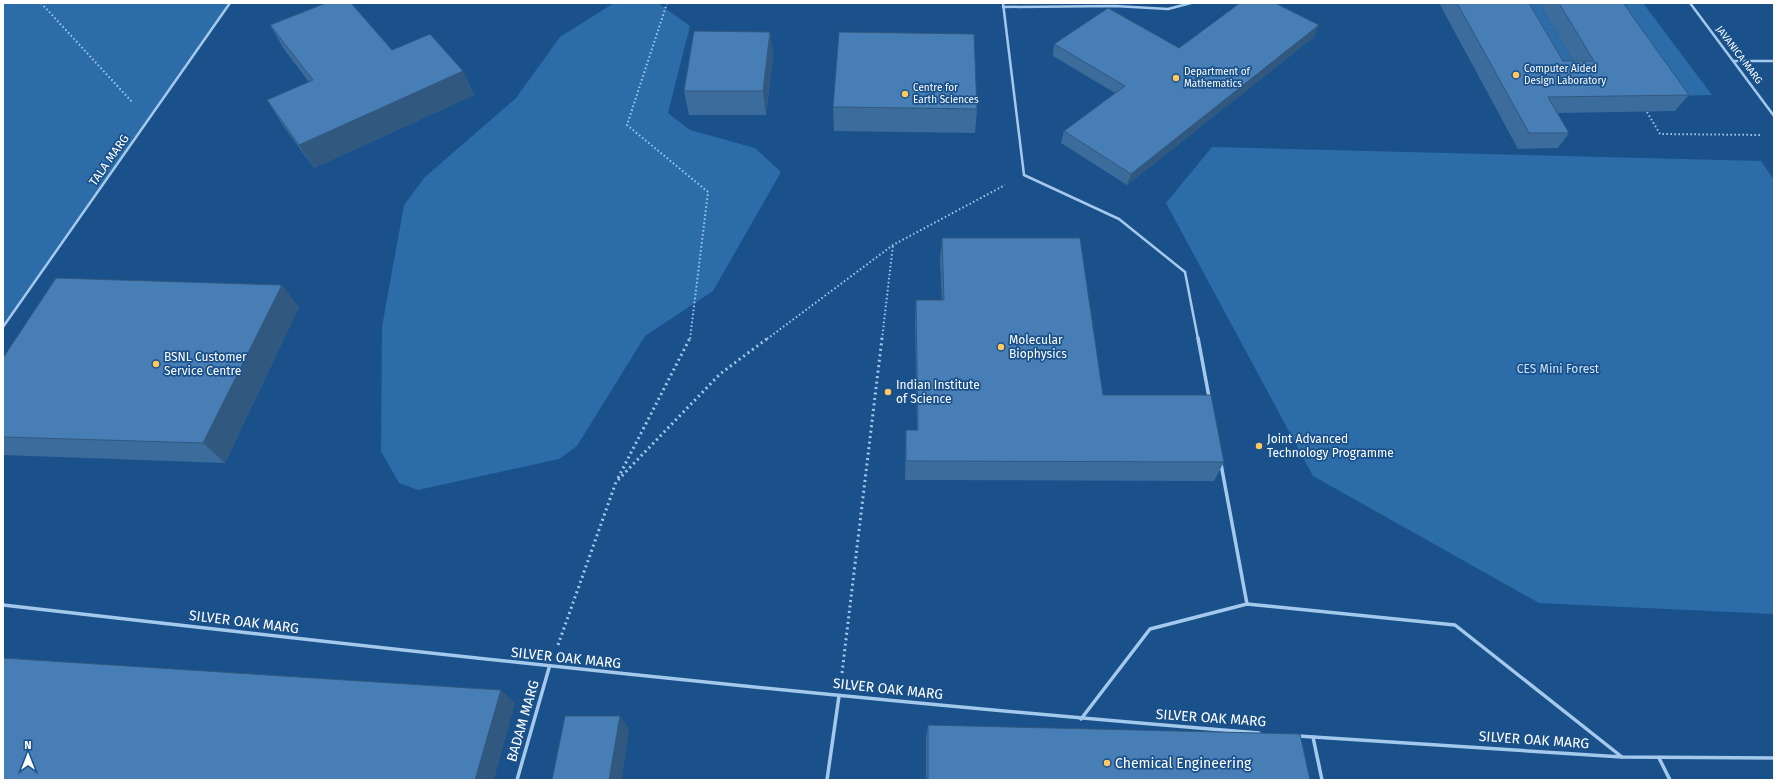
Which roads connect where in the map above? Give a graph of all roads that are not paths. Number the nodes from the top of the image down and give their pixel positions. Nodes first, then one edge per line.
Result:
1 (230, 3) edge
2 (1191, 3) edge
3 (1690, 3) edge
4 (1003, 5) edge
5 (1734, 61) junction
6 (1774, 61) edge
7 (1774, 116) edge
8 (3, 327) edge
9 (1210, 404) edge
10 (1220, 458) edge
11 (1247, 604) junction
12 (3, 605) edge
13 (549, 668) junction
14 (839, 696) junction
15 (1081, 719) junction
16 (1267, 734) edge
17 (1290, 736) edge
18 (1313, 737) junction
19 (1622, 757) junction
20 (1659, 758) junction
21 (1774, 758) edge
22 (517, 780) edge
23 (827, 780) edge
24 (1322, 780) edge
25 (1670, 780) edge

1 - 8 lane, TALA MARG
2 - 4 lane
3 - 5 lane, JAVANICA MARG
4 - 9 lane
5 - 6 lane
5 - 7 lane, JAVANICA MARG
10 - 11 lane
11 - 15 lane
11 - 19 lane
12 - 13 lane, SILVER OAK MARG
13 - 14 lane, SILVER OAK MARG
13 - 22 lane, BADAM MARG
14 - 15 lane, SILVER OAK MARG
14 - 23 lane
15 - 16 lane, SILVER OAK MARG
17 - 18 lane, SILVER OAK MARG
18 - 19 lane, SILVER OAK MARG
18 - 24 lane
19 - 20 lane, SILVER OAK MARG
20 - 21 lane, SILVER OAK MARG
20 - 25 lane

